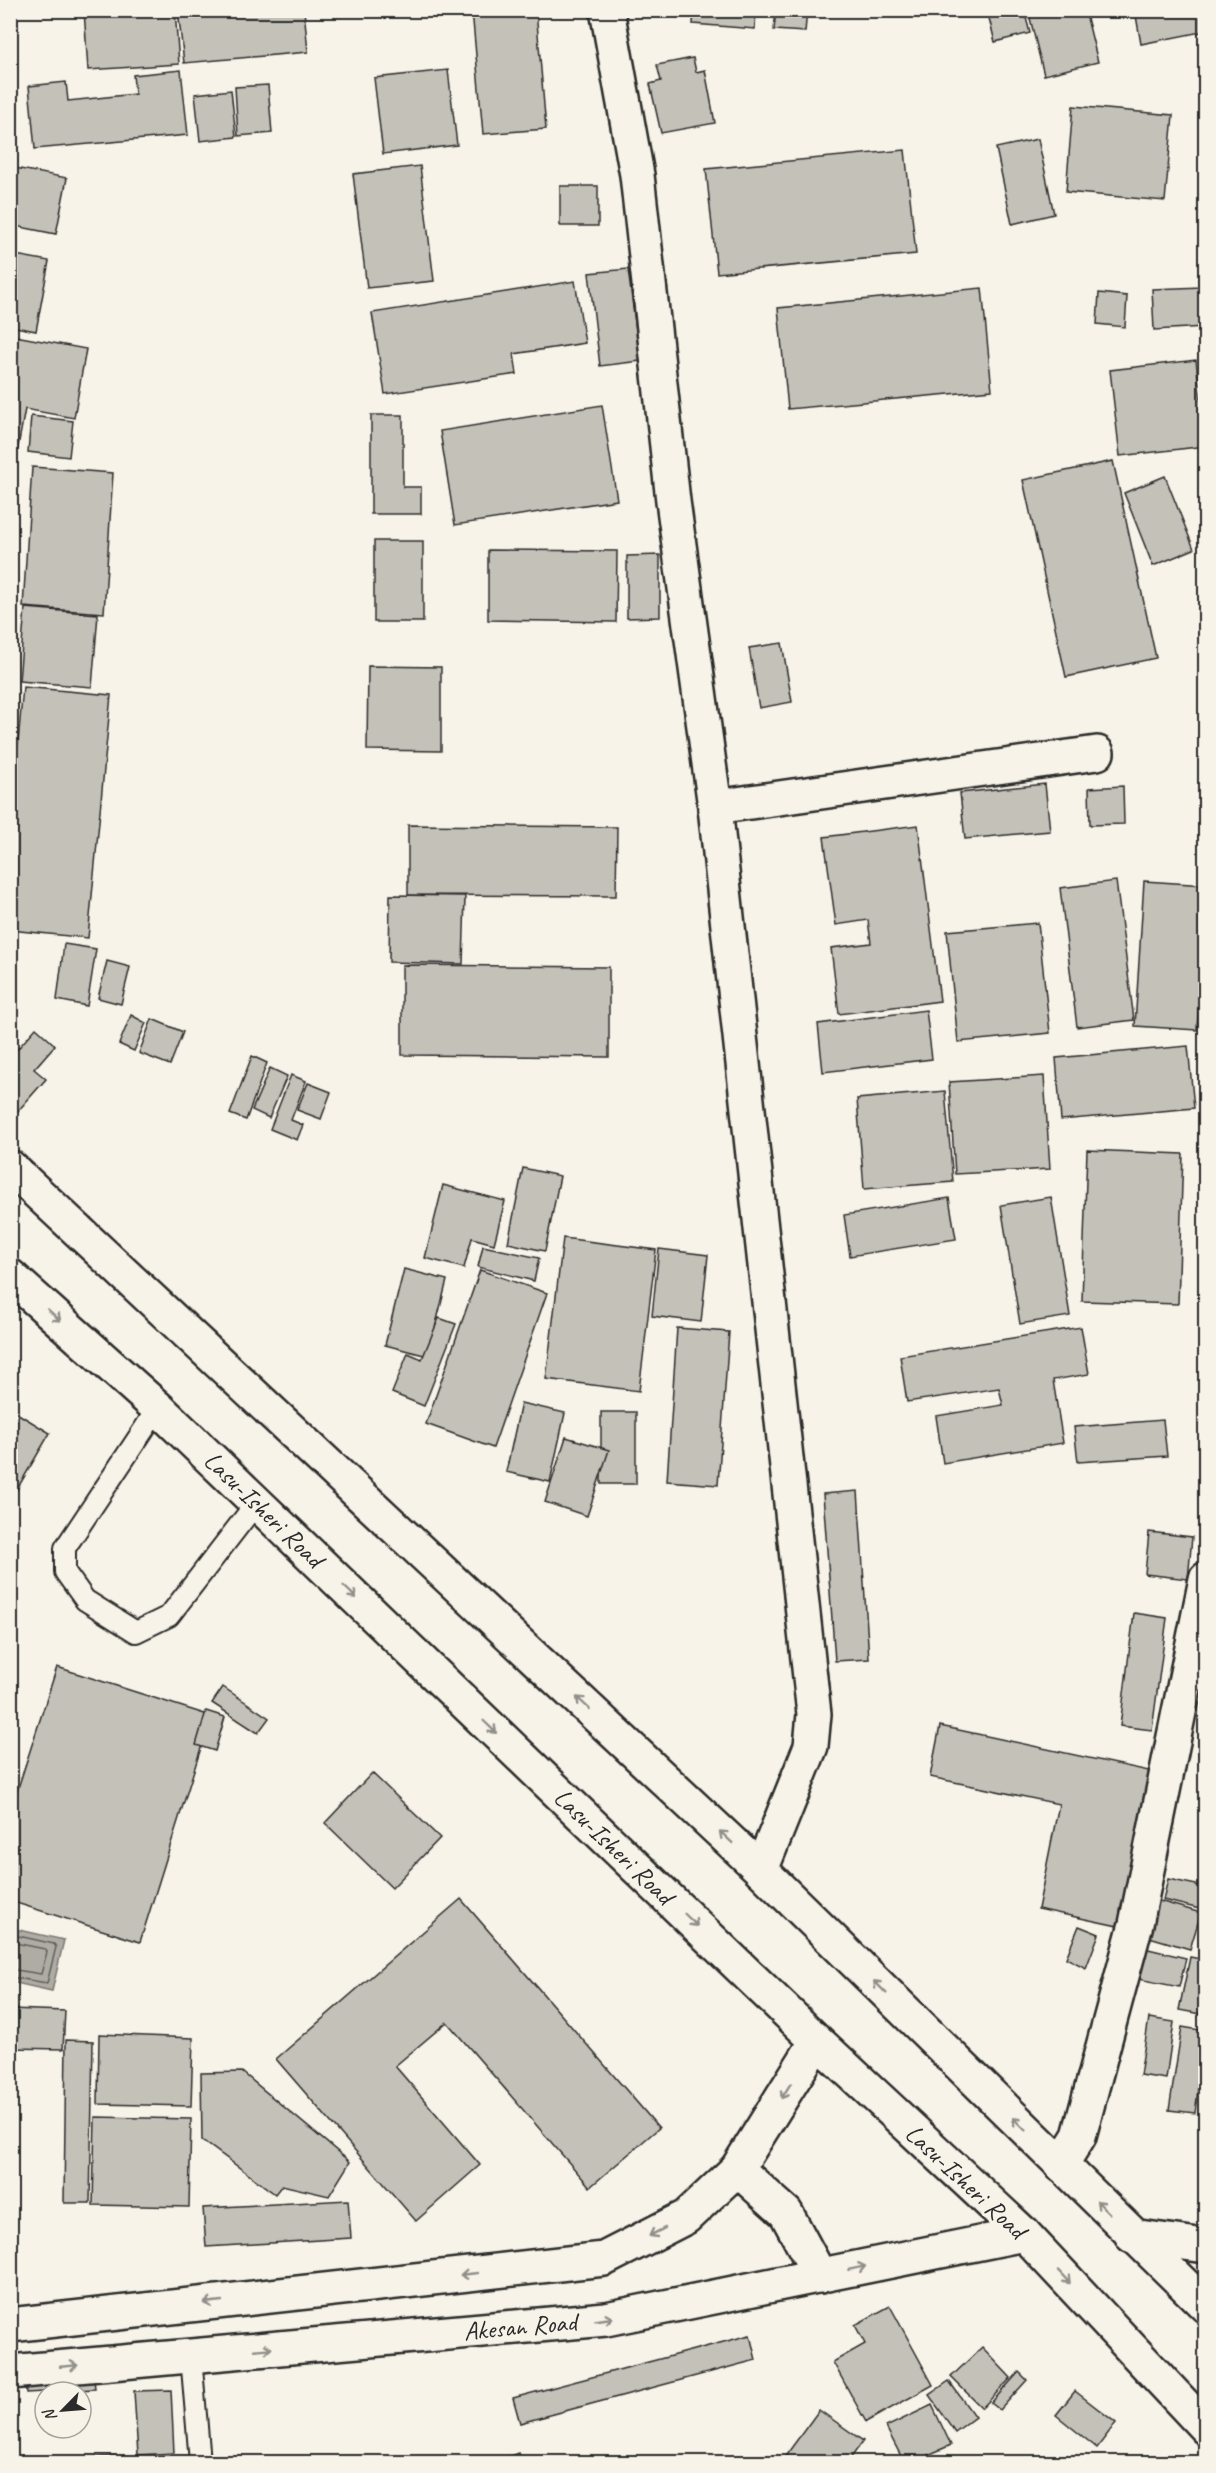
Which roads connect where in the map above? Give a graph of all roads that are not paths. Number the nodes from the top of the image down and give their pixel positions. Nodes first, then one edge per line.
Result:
1 (607, 10) edge
2 (1096, 753) dead end
3 (715, 807) junction
4 (14, 1179) edge
5 (10, 1276) edge
6 (158, 1408) junction
7 (257, 1502) junction
8 (1206, 1579) edge
9 (761, 1870) junction
10 (817, 2042) junction
11 (1061, 2165) junction
12 (737, 2169) junction
13 (1024, 2234) junction
14 (1132, 2236) junction
15 (1206, 2246) edge
16 (820, 2276) junction
17 (1206, 2306) edge
18 (10, 2325) edge
19 (191, 2356) junction
20 (10, 2372) edge
21 (1206, 2428) edge
22 (200, 2463) edge

1 - 3 street
2 - 3 street
3 - 9 street
9 -> 4 street
5 -> 6 street, Lasu-Isheri Road
6 - 7 street, Lasu-Isheri Road
6 - 7 lane
7 -> 10 street, Lasu-Isheri Road
8 - 11 street
11 -> 9 street
10 -> 12 street
10 - 13 street, Lasu-Isheri Road
14 -> 11 street
12 - 16 street
12 -> 18 street
16 -> 13 street, Akesan Road
13 -> 21 street, Lasu-Isheri Road
14 - 15 street
14 - 17 street
19 -> 16 street, Akesan Road
20 -> 19 street, Akesan Road
19 - 22 lane

